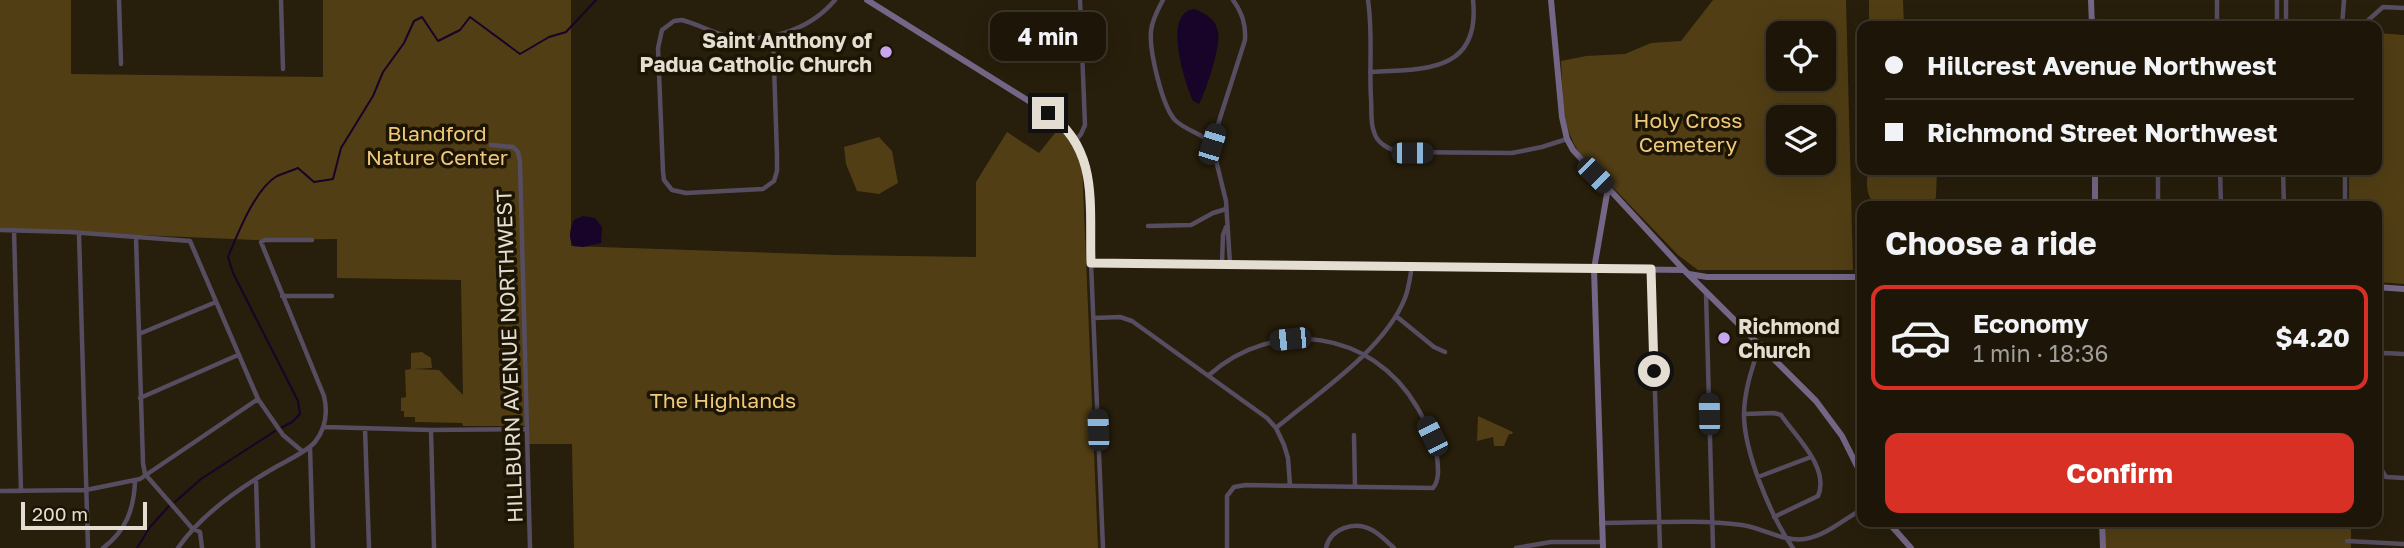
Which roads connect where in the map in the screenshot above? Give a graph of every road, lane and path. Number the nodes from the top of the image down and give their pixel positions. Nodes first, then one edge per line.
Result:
1 (119, 0) edge
2 (281, 0) edge
3 (835, 0) edge
4 (867, 0) edge
5 (1080, 0) edge
6 (1163, 0) edge
7 (1233, 0) edge
8 (1368, 0) edge
9 (1473, 0) edge
10 (1551, 0) edge
11 (2091, 0) edge
12 (2217, 0) edge
13 (2277, 0) edge
14 (2286, 0) edge
15 (2344, 0) edge
16 (2404, 8) edge
17 (2092, 21) edge
18 (2217, 21) edge
19 (2277, 21) edge
20 (2286, 21) edge
21 (2343, 21) edge
22 (2367, 21) edge
23 (773, 36) junction
24 (121, 64) dead end
25 (283, 69) dead end
26 (1370, 72) junction
27 (1076, 139) junction
28 (1567, 139) junction
29 (1212, 144) junction
30 (491, 145) dead end
31 (2095, 175) edge
32 (2158, 175) edge
33 (2220, 175) edge
34 (2283, 175) edge
35 (2345, 175) edge
36 (1608, 188) junction
37 (2095, 201) edge
38 (2158, 201) edge
39 (2221, 201) edge
40 (2284, 201) edge
41 (2345, 201) edge
42 (1226, 209) junction
43 (1148, 226) dead end
44 (0, 230) edge
45 (14, 230) junction
46 (79, 234) junction
47 (136, 238) junction
48 (312, 240) dead end
49 (1091, 263) junction
50 (1226, 264) junction
51 (1412, 266) junction
52 (1594, 269) junction
53 (1651, 269) junction
54 (1686, 271) junction
55 (1857, 277) edge
56 (2382, 287) edge
57 (2404, 289) edge
58 (1706, 292) junction
59 (282, 296) junction
60 (332, 296) dead end
61 (216, 302) junction
62 (1396, 316) junction
63 (1093, 318) junction
64 (139, 334) junction
65 (1761, 344) junction
66 (1445, 352) dead end
67 (2382, 354) edge
68 (2404, 354) edge
69 (238, 355) junction
70 (1365, 355) junction
71 (1209, 375) junction
72 (140, 398) junction
73 (258, 399) junction
74 (1744, 414) junction
75 (324, 426) junction
76 (365, 428) junction
77 (1276, 428) junction
78 (526, 429) junction
79 (431, 430) junction
80 (1354, 435) dead end
81 (310, 447) junction
82 (302, 451) junction
83 (1811, 457) junction
84 (2382, 464) edge
85 (1857, 466) edge
86 (145, 474) junction
87 (1758, 477) junction
88 (2404, 478) edge
89 (256, 479) junction
90 (135, 481) junction
91 (1290, 486) junction
92 (1355, 487) junction
93 (86, 490) junction
94 (0, 491) edge
95 (21, 491) junction
96 (1857, 512) edge
97 (1774, 517) junction
98 (1712, 522) junction
99 (1601, 523) junction
100 (1659, 523) junction
101 (1893, 527) edge
102 (2102, 527) edge
103 (192, 528) junction
104 (1786, 538) junction
105 (2347, 541) dead end
106 (2404, 544) edge
107 (1602, 545) edge
108 (88, 548) edge
109 (103, 548) edge
110 (178, 548) edge
111 (202, 548) edge
112 (258, 548) edge
113 (313, 548) edge
114 (369, 548) edge
115 (434, 548) edge
116 (530, 548) edge
117 (1103, 548) edge
118 (1227, 548) edge
119 (1326, 548) edge
120 (1394, 548) edge
121 (1516, 548) edge
122 (1660, 548) edge
123 (1713, 548) edge
124 (1793, 548) edge
125 (1912, 548) edge
126 (2103, 548) edge

1 - 24 street
2 - 25 street
3 - 23 street
4 - 27 street
5 - 27 street
6 - 29 street
7 - 29 street
8 - 26 street
9 - 26 street
10 - 28 street
11 - 17 street
12 - 18 street
13 - 19 street
14 - 20 street
15 - 21 street
16 - 22 street
23 - 23 street
26 - 28 street
27 - 49 street
28 - 36 street
29 - 42 street
30 - 78 street, HILLBURN AVENUE NORTHWEST
31 - 37 street
32 - 38 street
33 - 39 street
34 - 40 street
35 - 41 street
36 - 52 street
36 - 54 street
42 - 43 street
42 - 50 street
44 - 45 street
45 - 46 street
45 - 95 street
46 - 47 street
46 - 93 street
47 - 61 street
47 - 64 street
48 - 59 street
49 - 50 street
49 - 63 street
50 - 51 street
51 - 52 street
51 - 62 street
52 - 53 street
52 - 99 street
53 - 54 street
53 - 100 street
54 - 55 street
54 - 58 street
56 - 57 street
58 - 65 street
58 - 98 street
59 - 60 street
59 - 75 street
61 - 64 street
61 - 69 street
62 - 66 street
62 - 70 street
63 - 71 street
63 - 117 street
64 - 72 street
65 - 74 street
65 - 85 street
67 - 68 street
69 - 72 street
69 - 73 street
70 - 71 street
70 - 77 street
70 - 92 street
71 - 77 street
72 - 86 street
73 - 82 street
73 - 86 street
74 - 83 street
74 - 87 street
75 - 76 street
75 - 81 street
76 - 79 street
76 - 114 street
77 - 91 street
78 - 79 street
78 - 116 street, HILLBURN AVENUE NORTHWEST
79 - 115 street
80 - 92 street
81 - 82 street
81 - 113 street
82 - 89 street
83 - 87 street
83 - 97 street
84 - 88 street
86 - 90 street
86 - 103 street
87 - 97 street
89 - 103 street
89 - 112 street
90 - 93 street
90 - 109 street
91 - 92 street
91 - 118 street
93 - 95 street
93 - 108 street
94 - 95 street
96 - 104 street
97 - 104 street
98 - 100 street
98 - 104 street
98 - 123 street
99 - 100 street
99 - 107 street
100 - 122 street
101 - 125 street
102 - 126 street
103 - 110 street
103 - 111 street
104 - 124 street
105 - 106 street
107 - 121 street
119 - 120 street

